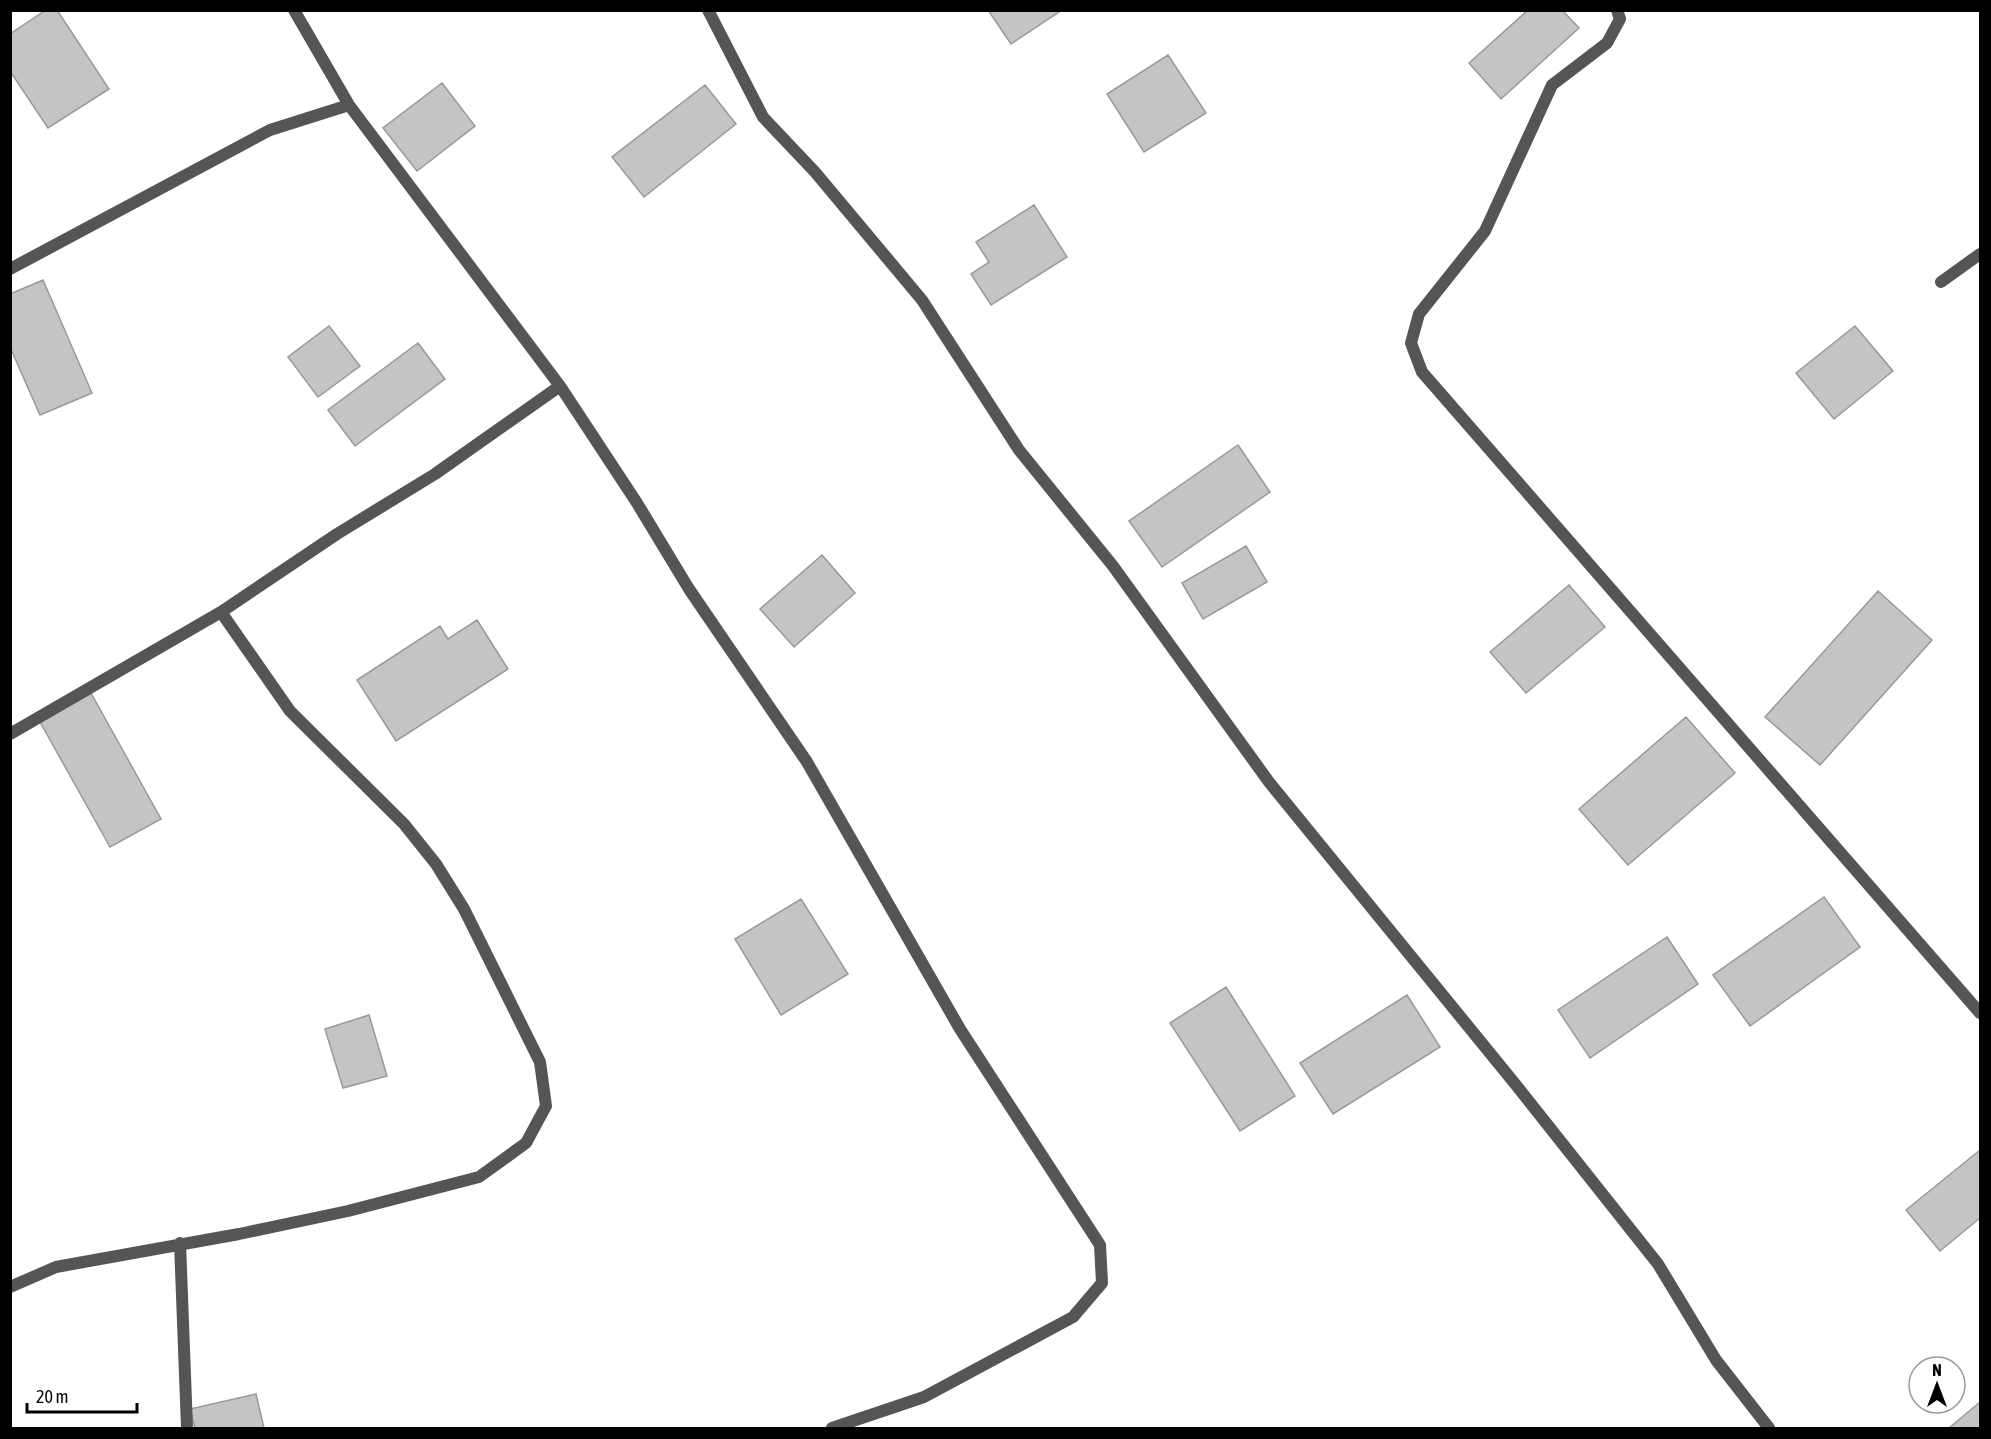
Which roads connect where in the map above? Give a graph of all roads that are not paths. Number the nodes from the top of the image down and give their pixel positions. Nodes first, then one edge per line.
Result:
1 (294, 10) edge
2 (708, 10) edge
3 (1617, 10) edge
4 (349, 105) junction
5 (1980, 254) edge
6 (10, 269) edge
7 (1941, 282) dead end
8 (560, 386) junction
9 (221, 612) junction
10 (10, 734) edge
11 (1980, 1013) edge
12 (180, 1243) junction
13 (10, 1287) edge
14 (188, 1428) edge
15 (832, 1428) edge
16 (1769, 1428) edge

1 - 4 street
2 - 16 street
3 - 11 street
4 - 6 street
4 - 8 street
5 - 7 street
8 - 9 street
8 - 15 street
9 - 10 street
9 - 12 street
12 - 13 street
12 - 14 street

